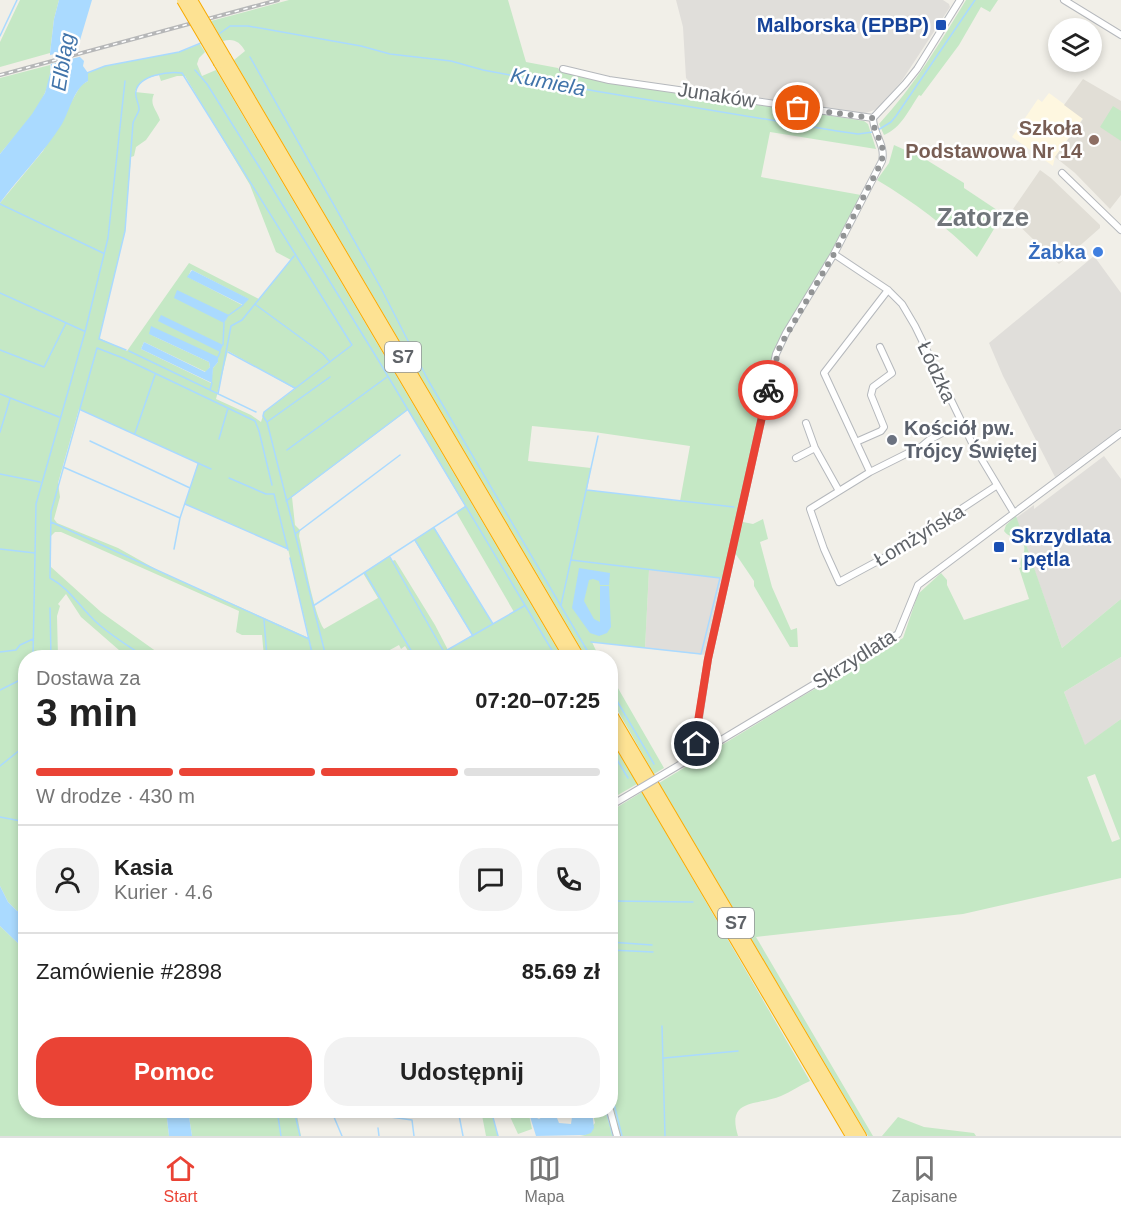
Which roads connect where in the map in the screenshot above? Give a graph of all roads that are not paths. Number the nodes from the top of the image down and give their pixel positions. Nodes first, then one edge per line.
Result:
1 (182, 0) edge
2 (192, 0) edge
3 (960, 0) edge
4 (1064, 0) edge
5 (1121, 35) edge
6 (222, 60) junction
7 (563, 69) dead end
8 (873, 121) junction
9 (1062, 173) dead end
10 (1121, 230) edge
11 (834, 254) junction
12 (888, 290) junction
13 (880, 347) dead end
14 (806, 423) dead end
15 (961, 423) junction
16 (1121, 433) edge
17 (856, 442) junction
18 (814, 448) junction
19 (796, 458) dead end
20 (870, 472) junction
21 (996, 486) junction
22 (839, 491) junction
23 (1014, 513) junction
24 (565, 650) edge
25 (575, 650) edge
26 (618, 725) edge
27 (618, 741) edge
28 (702, 752) junction
29 (618, 801) edge
30 (612, 1118) edge
31 (617, 1136) edge
32 (851, 1136) edge
33 (861, 1136) edge

1 - 6 highway, S7, bridge
2 - 6 highway, S7, bridge
3 - 8 street
4 - 5 street
6 - 24 highway, S7
6 - 25 highway, S7
7 - 8 street, Junaków
8 - 11 street
9 - 10 street
11 - 12 street, Łódzka
11 - 28 street
12 - 15 street, Łódzka
12 - 17 street
13 - 17 street
14 - 18 street
15 - 20 street
15 - 21 street, Łódzka
16 - 23 street, Skrzydlata
17 - 20 street
18 - 19 street
18 - 22 street
20 - 22 street
21 - 22 street, Łomżyńska
21 - 23 street, Łódzka
23 - 28 street, Skrzydlata
26 - 33 highway, S7
27 - 32 highway, S7
28 - 29 street, Skrzydlata, bridge
30 - 31 street

